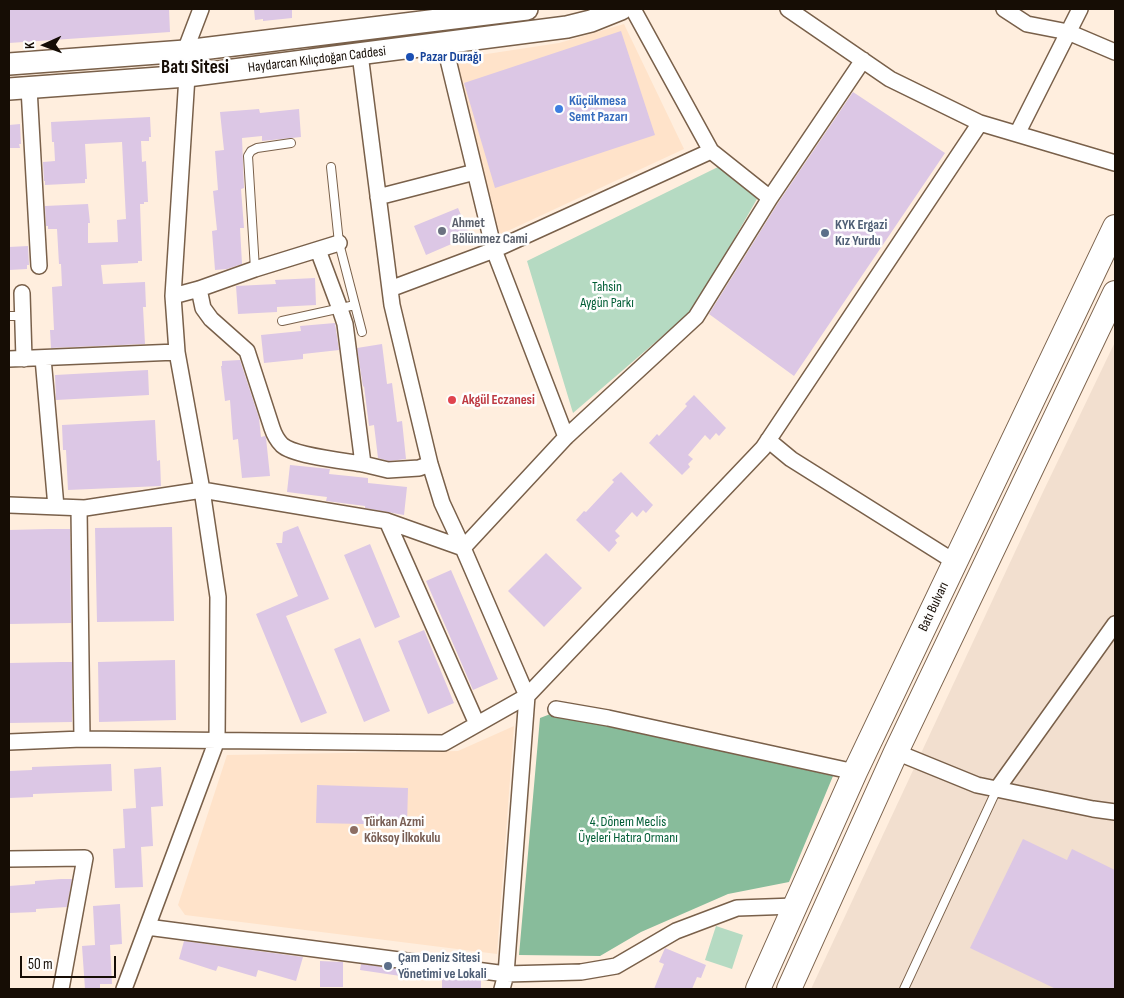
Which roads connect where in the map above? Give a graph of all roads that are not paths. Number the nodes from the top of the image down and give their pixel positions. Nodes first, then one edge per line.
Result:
1 (201, 9) edge
2 (527, 9) edge
3 (621, 9) edge
4 (634, 9) edge
5 (788, 9) edge
6 (1004, 9) edge
7 (1080, 9) edge
8 (1068, 32) junction
9 (444, 43) junction
10 (185, 51) junction
11 (1115, 52) edge
12 (360, 54) junction
13 (863, 60) junction
14 (9, 64) edge
15 (187, 76) junction
16 (19, 89) edge
17 (980, 123) junction
18 (1017, 134) junction
19 (291, 143) dead end
20 (711, 152) junction
21 (1114, 158) edge
22 (331, 167) dead end
23 (475, 172) junction
24 (378, 197) junction
25 (770, 198) junction
26 (1115, 227) edge
27 (339, 243) junction
28 (318, 250) junction
29 (494, 250) junction
30 (39, 266) dead end
31 (255, 269) junction
32 (199, 289) junction
33 (390, 290) junction
34 (1115, 292) edge
35 (22, 293) dead end
36 (173, 296) junction
37 (347, 307) junction
38 (16, 316) edge
39 (282, 321) dead end
40 (362, 332) dead end
41 (177, 352) junction
42 (43, 358) junction
43 (16, 359) edge
44 (566, 437) junction
45 (768, 440) junction
46 (363, 464) junction
47 (430, 464) junction
48 (202, 490) junction
49 (9, 505) edge
50 (56, 507) junction
51 (79, 508) junction
52 (387, 521) junction
53 (463, 548) junction
54 (956, 562) junction
55 (1115, 624) edge
56 (527, 696) junction
57 (556, 709) dead end
58 (476, 724) junction
59 (82, 739) junction
60 (217, 740) junction
61 (9, 742) edge
62 (896, 752) junction
63 (855, 772) junction
64 (997, 789) junction
65 (1115, 812) edge
66 (9, 859) edge
67 (795, 906) junction
68 (147, 927) junction
69 (506, 974) junction
70 (61, 989) edge
71 (124, 989) edge
72 (502, 989) edge
73 (758, 989) edge
74 (789, 989) edge
75 (904, 989) edge

1 - 10 street
2 - 10 main road, Haydarcan Kılıçdoğan Caddesi
3 - 9 main road, Haydarcan Kılıçdoğan Caddesi
4 - 20 street
5 - 13 street
6 - 8 street
7 - 8 street
8 - 11 street
8 - 18 street
9 - 12 main road, Haydarcan Kılıçdoğan Caddesi
9 - 23 street
10 - 14 main road, Haydarcan Kılıçdoğan Caddesi
10 - 15 main road
12 - 15 main road, Haydarcan Kılıçdoğan Caddesi
12 - 24 street
13 - 17 street
13 - 25 street
15 - 16 main road, Haydarcan Kılıçdoğan Caddesi
15 - 36 street
16 - 30 street
17 - 18 street
17 - 45 street
18 - 21 street
19 - 31 lane
20 - 25 street
20 - 29 street
22 - 27 lane
23 - 24 street
23 - 29 street
24 - 33 street
25 - 44 street
26 - 54 main road, Batı Bulvarı
27 - 28 street
27 - 37 lane
28 - 31 street
28 - 37 street
29 - 33 street
29 - 44 street
31 - 32 street
32 - 36 street
32 - 46 street
33 - 47 street
34 - 62 main road, Batı Bulvarı
35 - 38 street
36 - 41 street
37 - 39 lane
37 - 40 lane
37 - 46 street
38 - 43 street
41 - 42 street
41 - 48 street
42 - 43 street
42 - 50 street
44 - 53 street
45 - 54 street
45 - 56 street
46 - 47 street
47 - 53 street
48 - 51 street
48 - 52 street
48 - 60 street
49 - 50 street
50 - 51 street
51 - 59 street
52 - 53 street
52 - 58 street
53 - 56 street
54 - 63 main road, Batı Bulvarı
55 - 64 street
56 - 58 street
56 - 69 street
57 - 63 street
58 - 60 street
59 - 60 street
59 - 61 street
60 - 68 street
62 - 64 street
62 - 74 main road, Batı Bulvarı
63 - 67 main road, Batı Bulvarı
64 - 65 street
64 - 75 lane
66 - 70 street
67 - 69 street
67 - 73 main road, Batı Bulvarı
68 - 69 street
68 - 71 street
69 - 72 street

